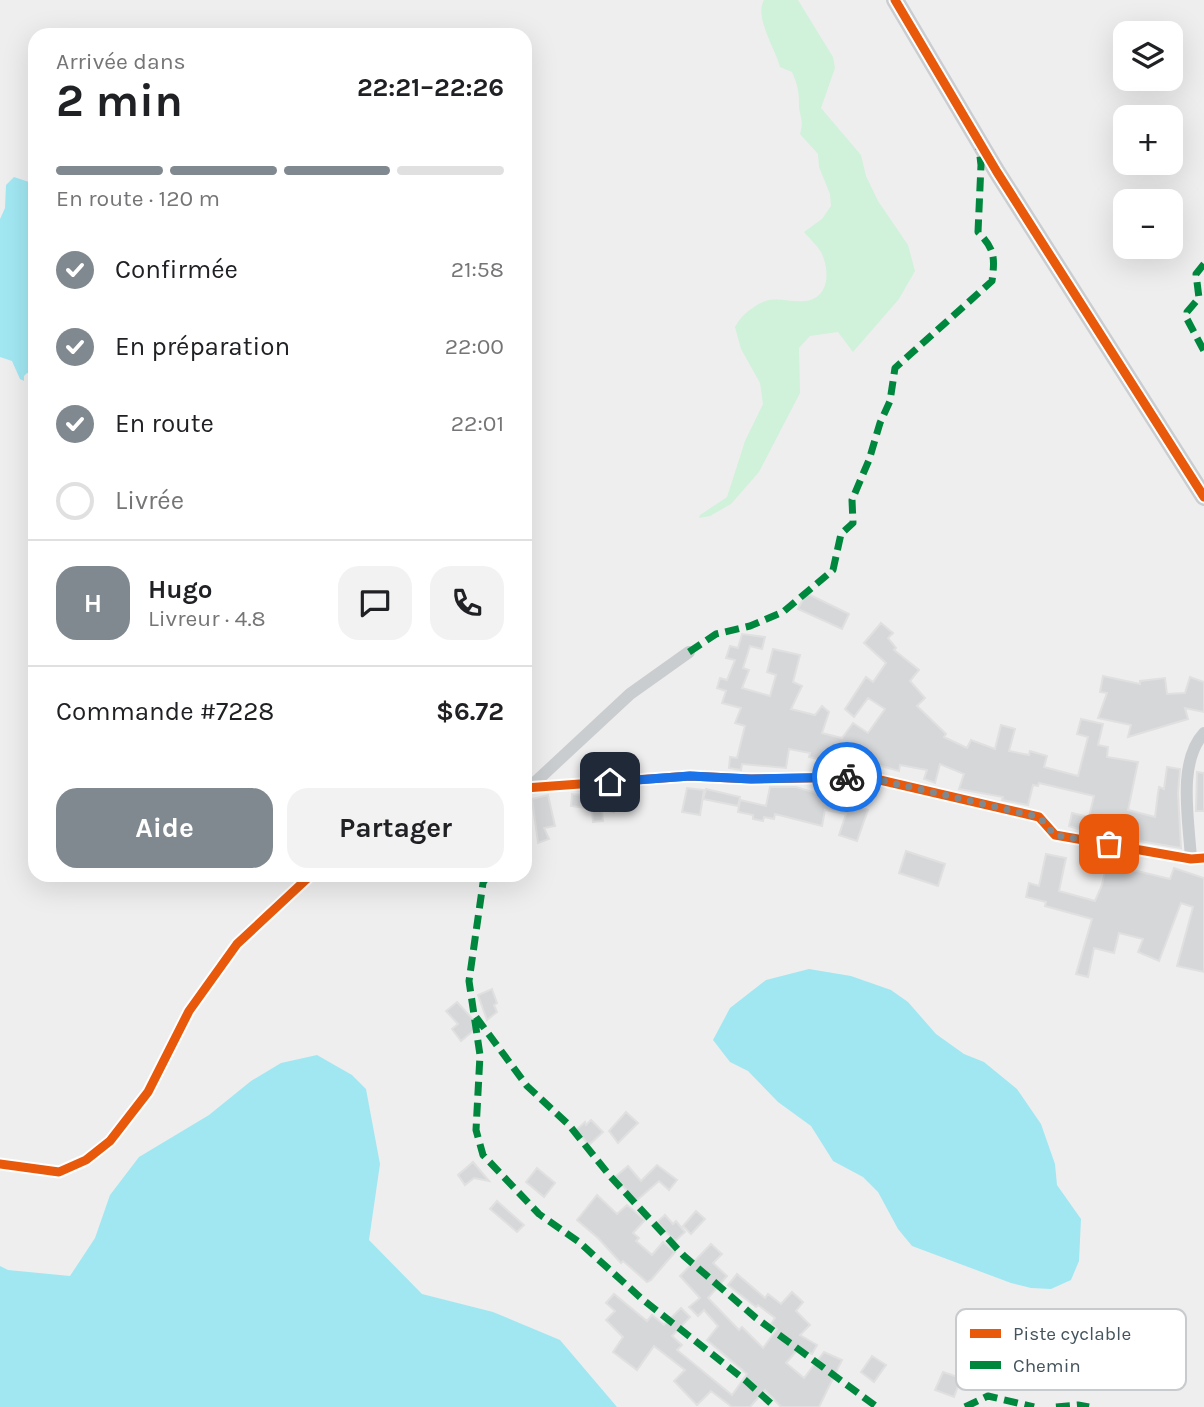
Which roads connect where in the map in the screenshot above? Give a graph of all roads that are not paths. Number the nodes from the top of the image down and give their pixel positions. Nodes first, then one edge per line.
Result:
1 (895, 0) edge
2 (1204, 497) edge
3 (689, 652) dead end
4 (1204, 733) edge
5 (532, 784) edge
6 (532, 788) edge
7 (1197, 858) edge
8 (303, 882) edge
9 (0, 1164) edge

1 - 2 street
3 - 5 street
4 - 7 street
6 - 7 street
8 - 9 street

